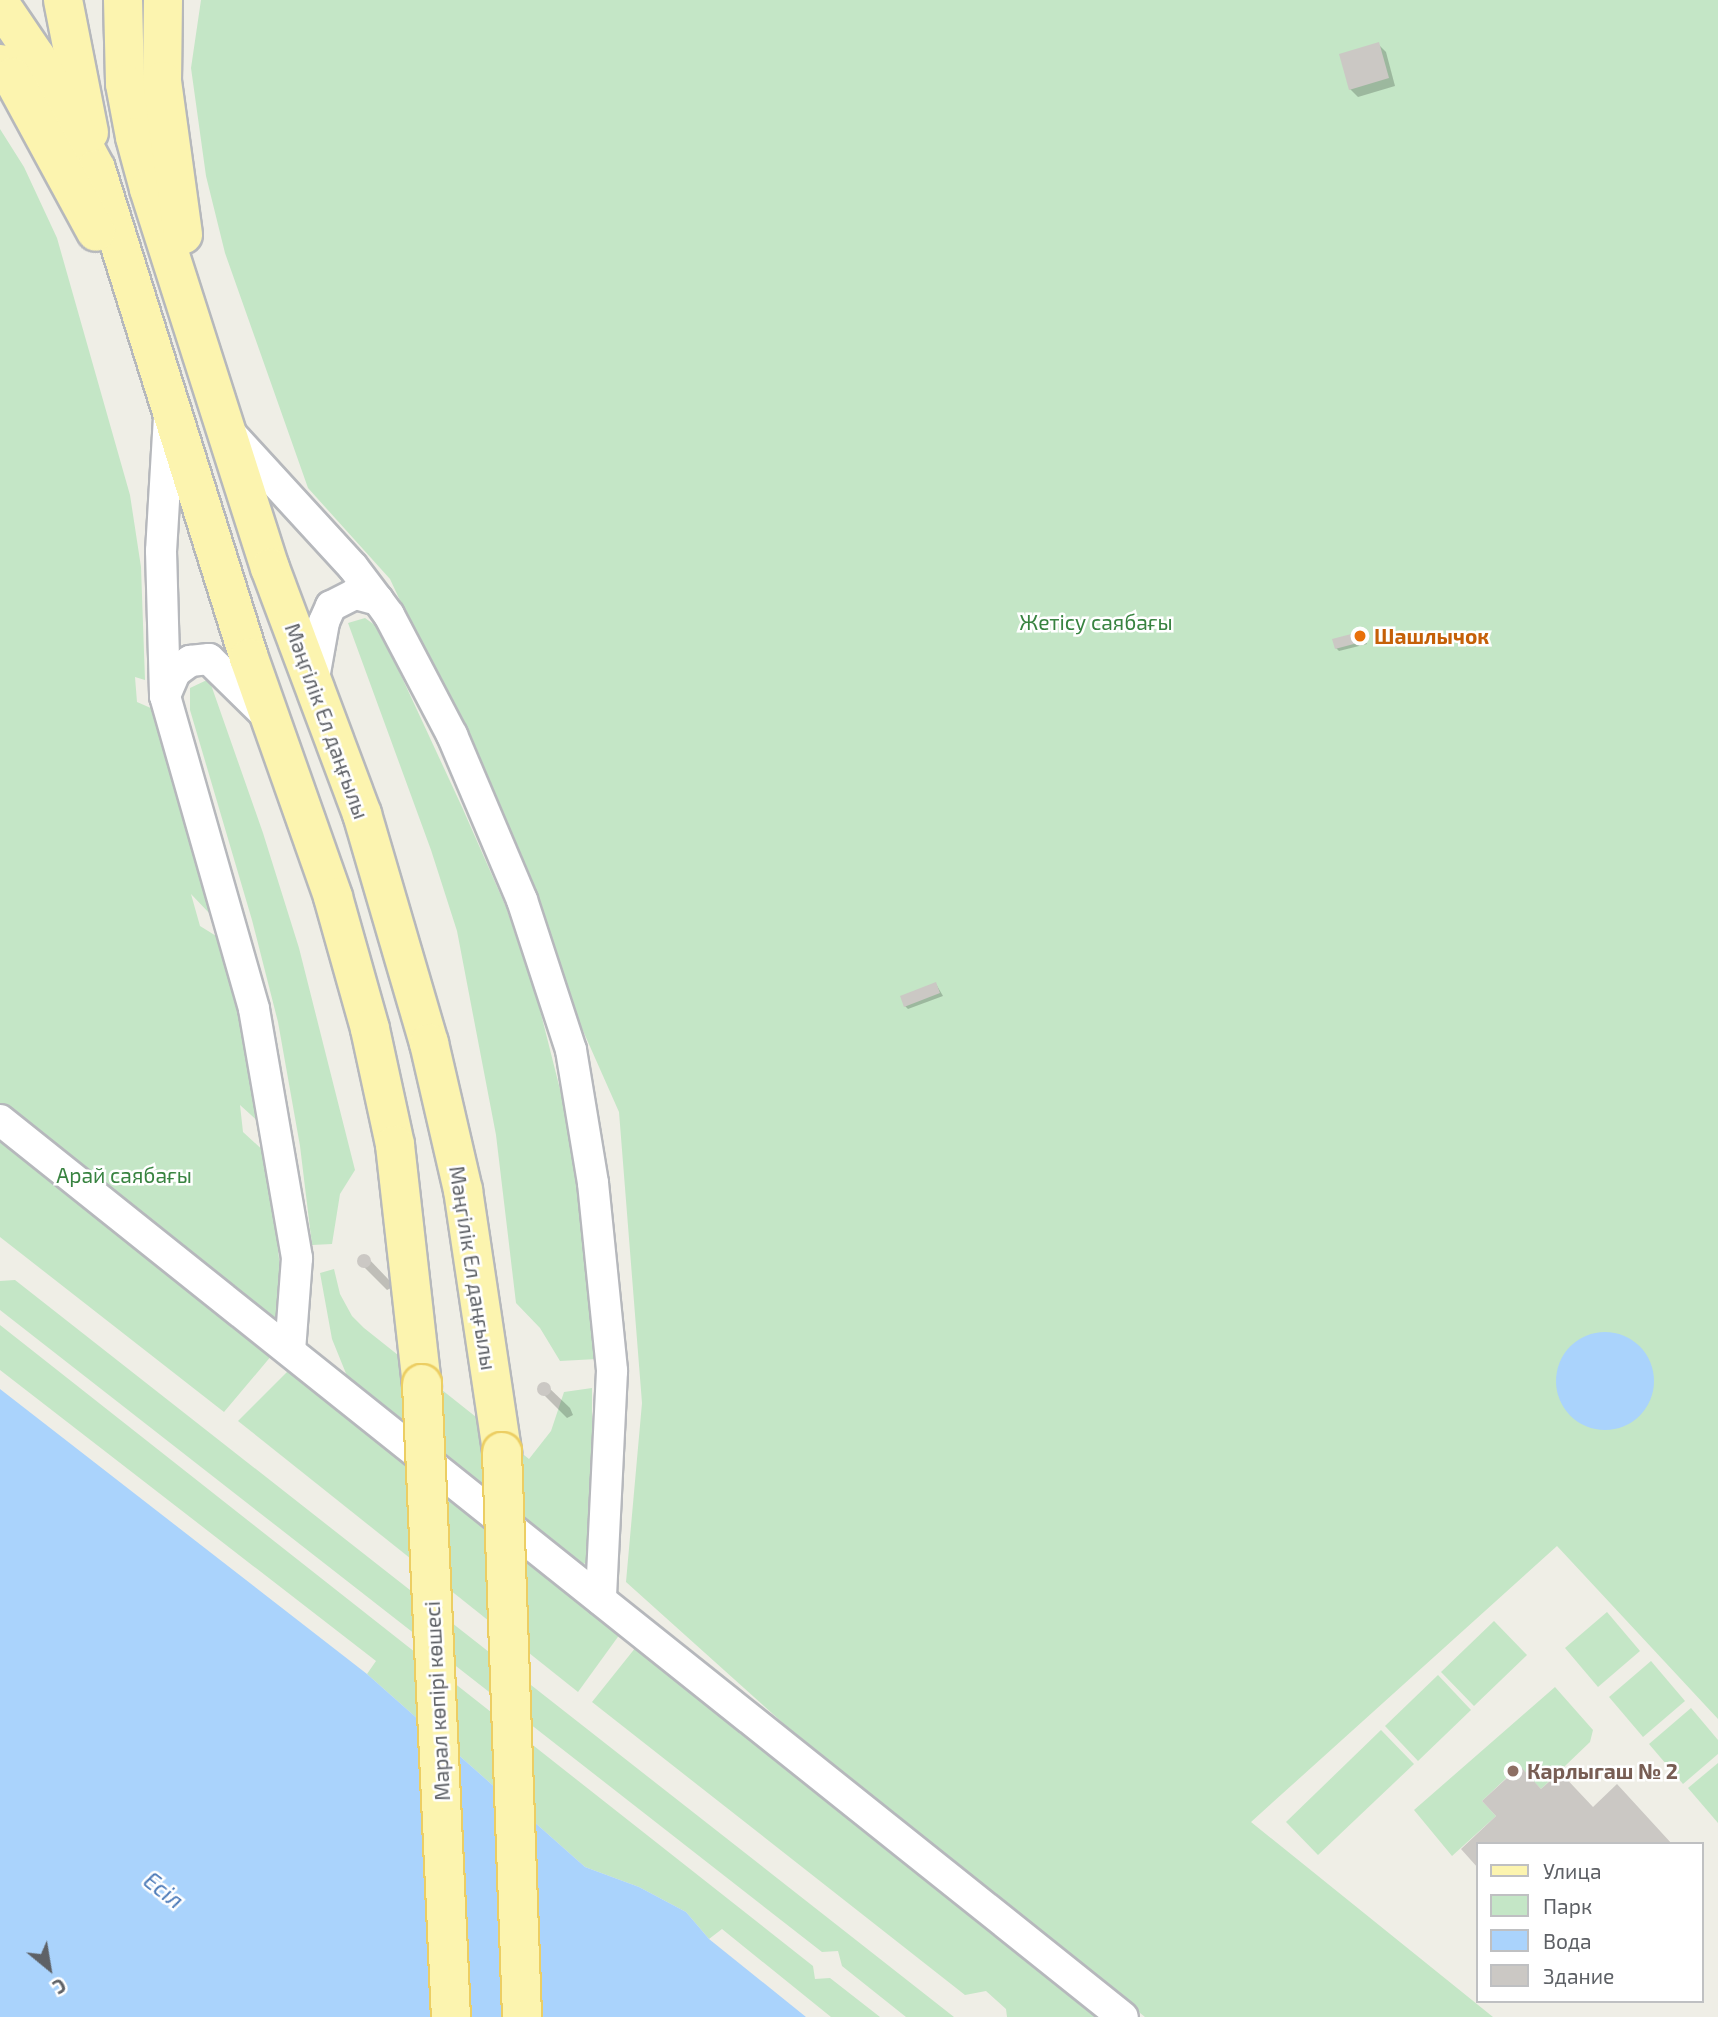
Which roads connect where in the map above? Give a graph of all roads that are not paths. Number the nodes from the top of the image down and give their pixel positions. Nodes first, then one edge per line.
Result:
1 (63, 0) edge
2 (123, 0) edge
3 (163, 0) edge
4 (0, 4) edge
5 (0, 64) edge
6 (96, 169) junction
7 (196, 334) junction
8 (159, 371) junction
9 (169, 411) junction
10 (223, 424) junction
11 (378, 600) junction
12 (313, 684) junction
13 (165, 696) junction
14 (272, 720) junction
15 (0, 1120) edge
16 (290, 1351) junction
17 (601, 1600) junction
18 (451, 2017) edge
19 (522, 2017) edge
20 (1123, 2017) edge

1 - 6 main road
2 - 7 main road, Мәңгілік Ел даңғылы
3 - 7 main road
4 - 6 main road
5 - 8 main road
6 - 8 main road
7 - 10 main road, Мәңгілік Ел даңғылы
8 - 9 main road
9 - 13 street
9 - 14 main road
10 - 11 street
10 - 12 main road, Мәңгілік Ел даңғылы
11 - 12 street
11 - 17 street
12 - 19 main road, Мәңгілік Ел даңғылы, bridge
13 - 14 street
13 - 16 street
14 - 18 main road, Марал көпірі көшесі, bridge
15 - 16 street
16 - 17 street
17 - 20 street

